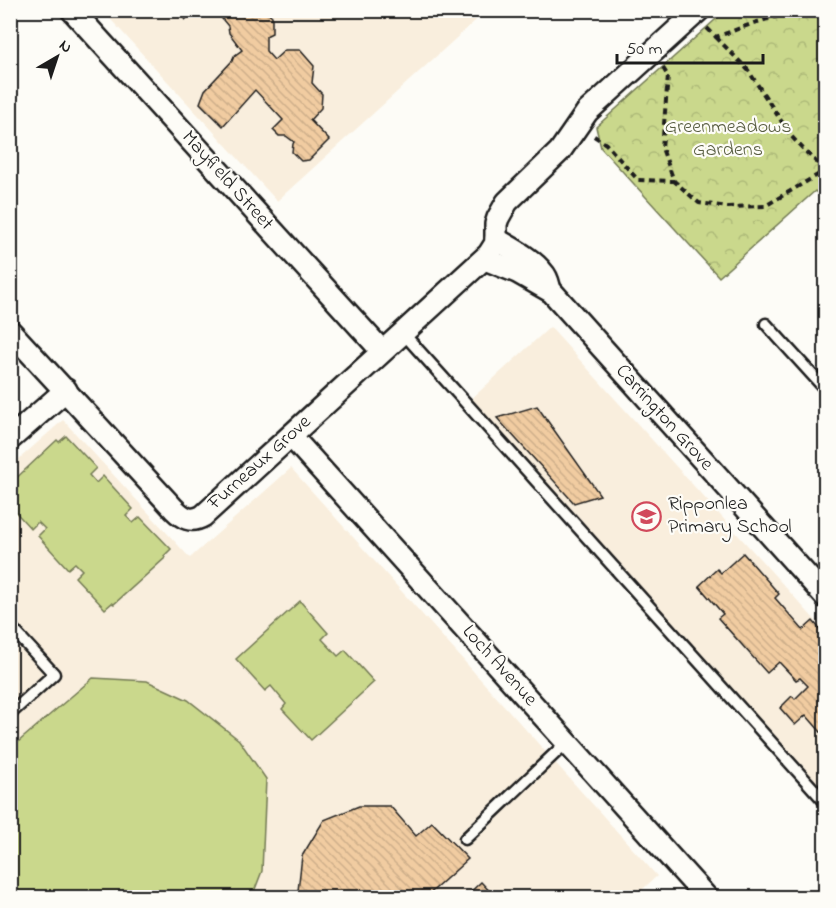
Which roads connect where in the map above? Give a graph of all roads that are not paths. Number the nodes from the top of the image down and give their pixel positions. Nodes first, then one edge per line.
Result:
1 (72, 10) edge
2 (694, 12) edge
3 (491, 249) junction
4 (766, 324) dead end
5 (10, 331) edge
6 (403, 333) junction
7 (382, 351) junction
8 (66, 390) junction
9 (825, 390) edge
10 (291, 436) junction
11 (10, 439) edge
12 (825, 597) edge
13 (10, 626) edge
14 (10, 714) edge
15 (567, 742) junction
16 (825, 803) edge
17 (465, 839) dead end
18 (707, 897) edge

1 - 7 street, Mayfield Street
2 - 3 street
3 - 6 street, Furneaux Grove
3 - 12 street, Carrington Grove
4 - 9 lane
5 - 8 street, Furneaux Grove
6 - 7 street, Furneaux Grove
6 - 16 lane
7 - 10 street, Furneaux Grove
8 - 10 street, Furneaux Grove
8 - 11 street
10 - 15 street, Loch Avenue
13 - 14 lane
15 - 17 lane
15 - 18 street, Loch Avenue

